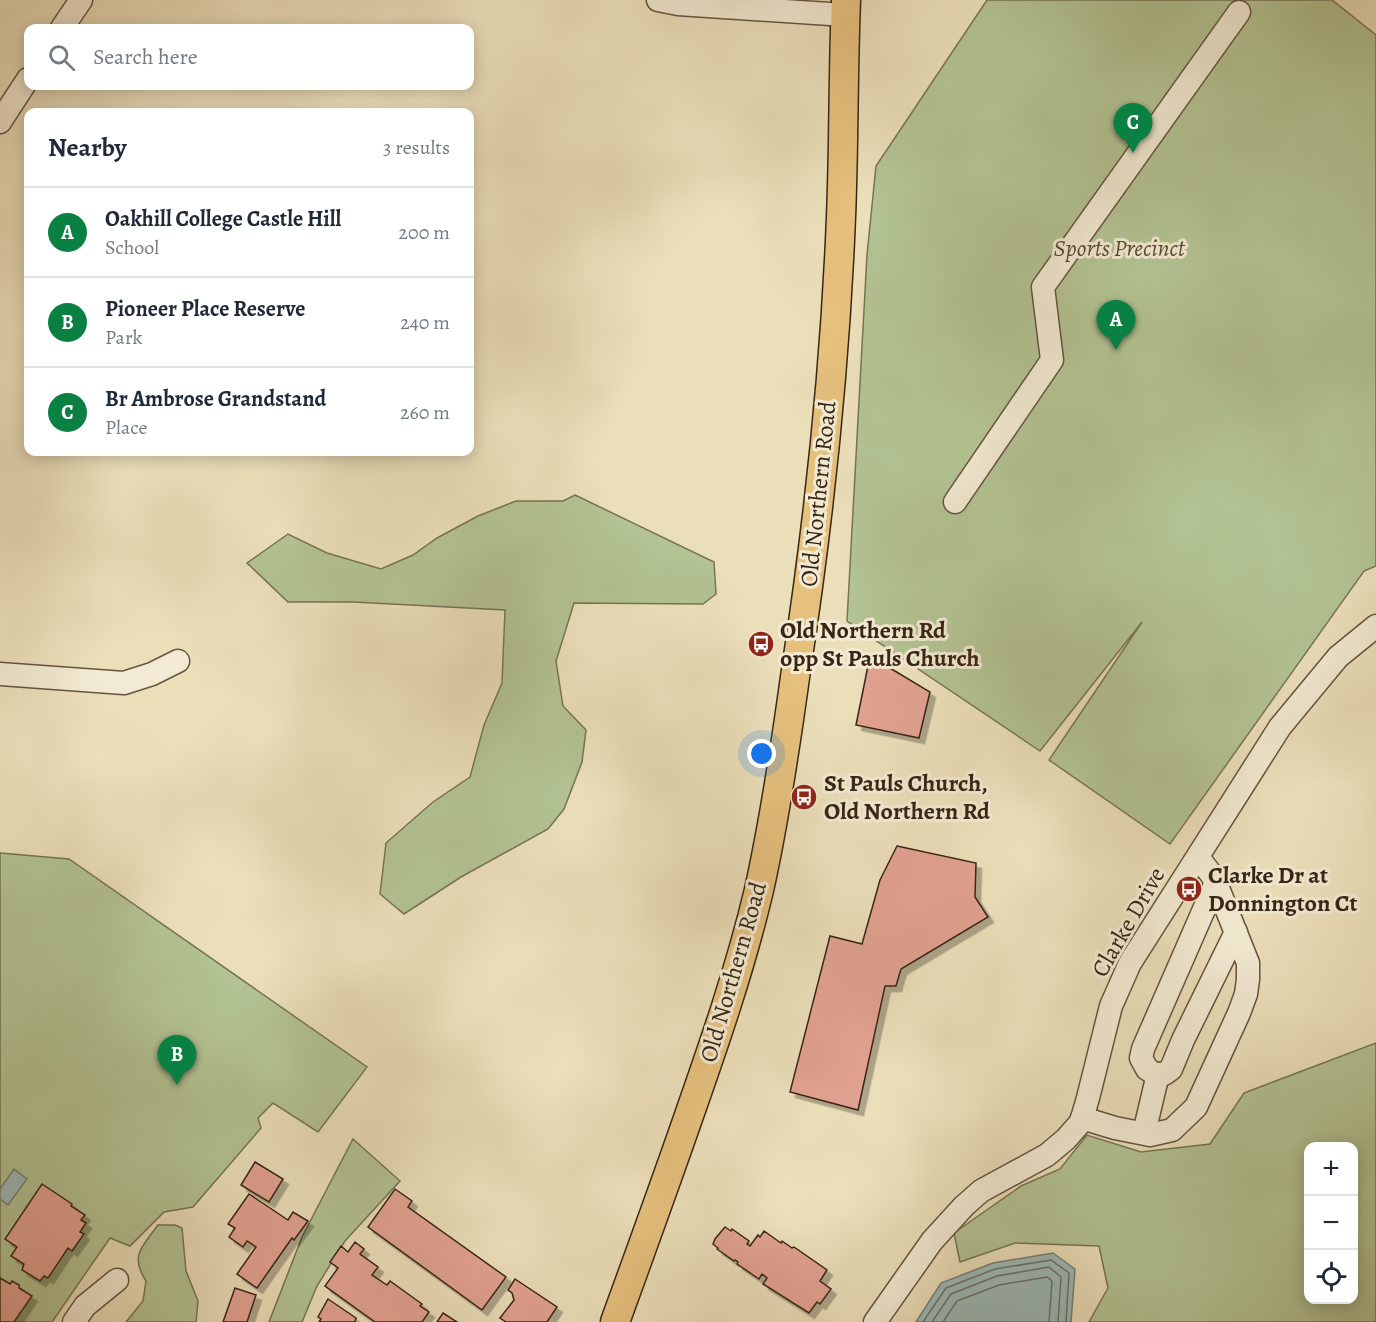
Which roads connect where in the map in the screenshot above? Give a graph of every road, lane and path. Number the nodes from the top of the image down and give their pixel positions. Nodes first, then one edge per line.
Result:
1 (81, 0) edge
2 (658, 0) edge
3 (1240, 5) edge
4 (845, 8) edge
5 (65, 24) edge
6 (24, 85) edge
7 (0, 122) edge
8 (955, 502) dead end
9 (1376, 626) edge
10 (178, 661) dead end
11 (0, 674) edge
12 (1198, 857) junction
13 (1216, 882) junction
14 (1236, 932) junction
15 (1158, 1074) junction
16 (1082, 1118) junction
17 (1143, 1133) junction
18 (117, 1280) dead end
19 (74, 1322) edge
20 (615, 1322) edge
21 (875, 1322) edge

1 - 5 street
2 - 4 street
3 - 8 street
4 - 20 main road, Old Northern Road
6 - 7 street
9 - 12 street, Clarke Drive
10 - 11 street
12 - 13 street
12 - 16 street, Clarke Drive
13 - 14 street
13 - 15 street
14 - 15 street
14 - 17 street
15 - 17 street
16 - 17 street
16 - 21 street, Clarke Drive
18 - 19 street

